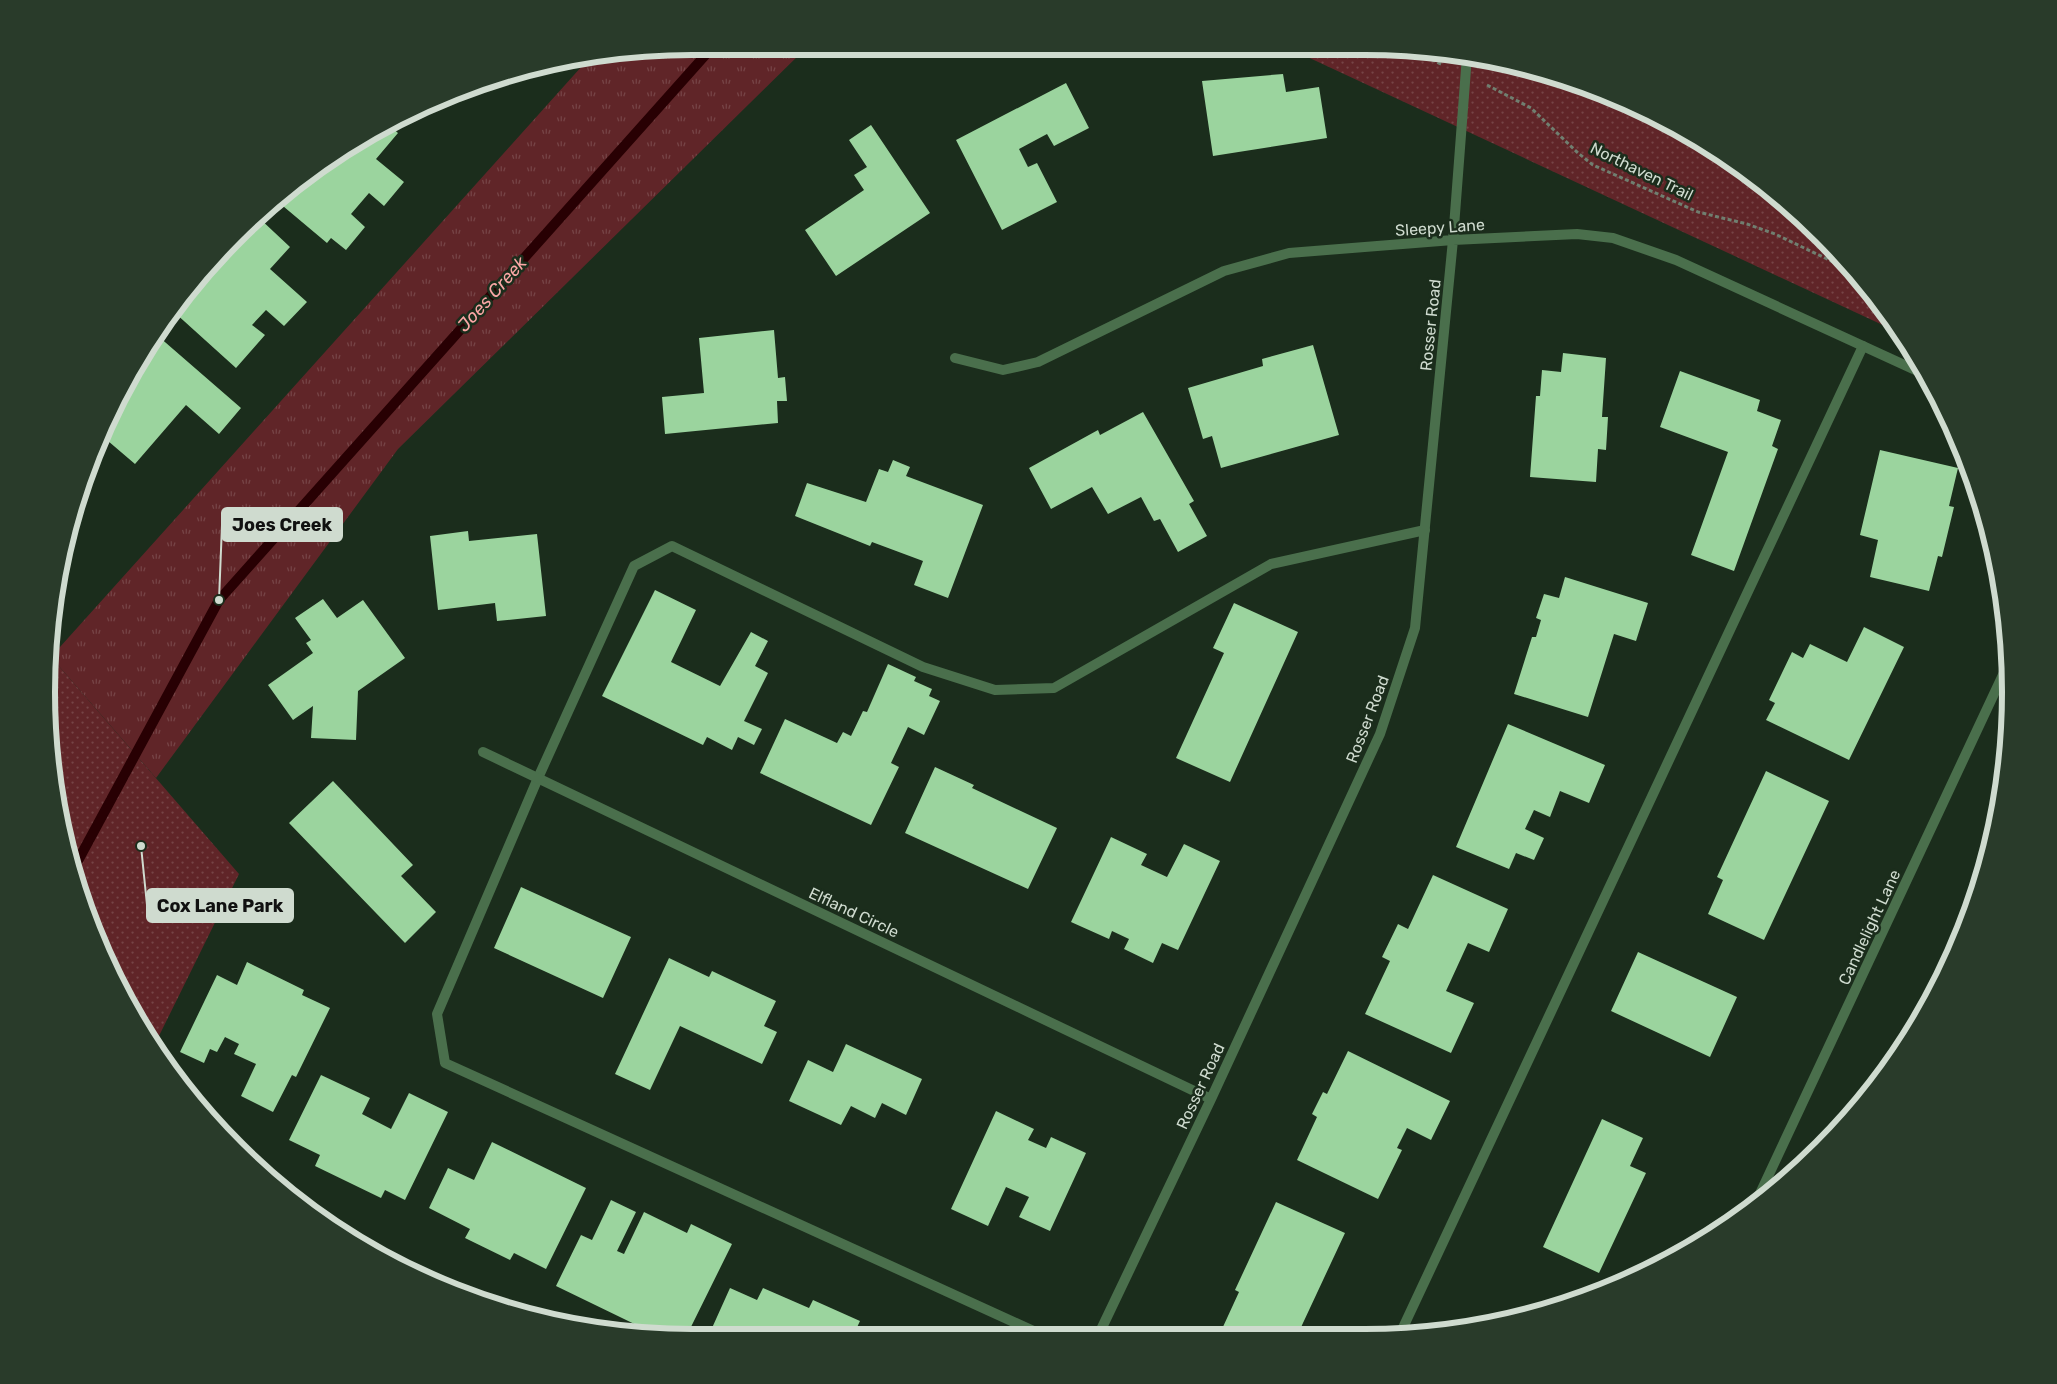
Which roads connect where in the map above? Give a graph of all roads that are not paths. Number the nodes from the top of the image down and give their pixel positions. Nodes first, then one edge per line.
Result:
1 (1466, 63) edge
2 (1454, 240) junction
3 (1864, 346) junction
4 (954, 358) dead end
5 (1914, 369) edge
6 (1425, 530) junction
7 (2002, 678) edge
8 (483, 752) dead end
9 (538, 778) junction
10 (1211, 1099) junction
11 (1762, 1190) edge
12 (1403, 1328) edge
13 (1029, 1329) edge
14 (1101, 1329) edge

1 - 2 street, Rosser Road
2 - 3 street, Sleepy Lane
2 - 4 street, Sleepy Lane
2 - 6 street, Rosser Road
3 - 5 street, Sleepy Lane
3 - 12 street
6 - 9 street
6 - 10 street, Rosser Road
7 - 11 street, Candlelight Lane
8 - 9 street, Elfland Circle
9 - 10 street, Elfland Circle
9 - 13 street
10 - 14 street, Rosser Road

